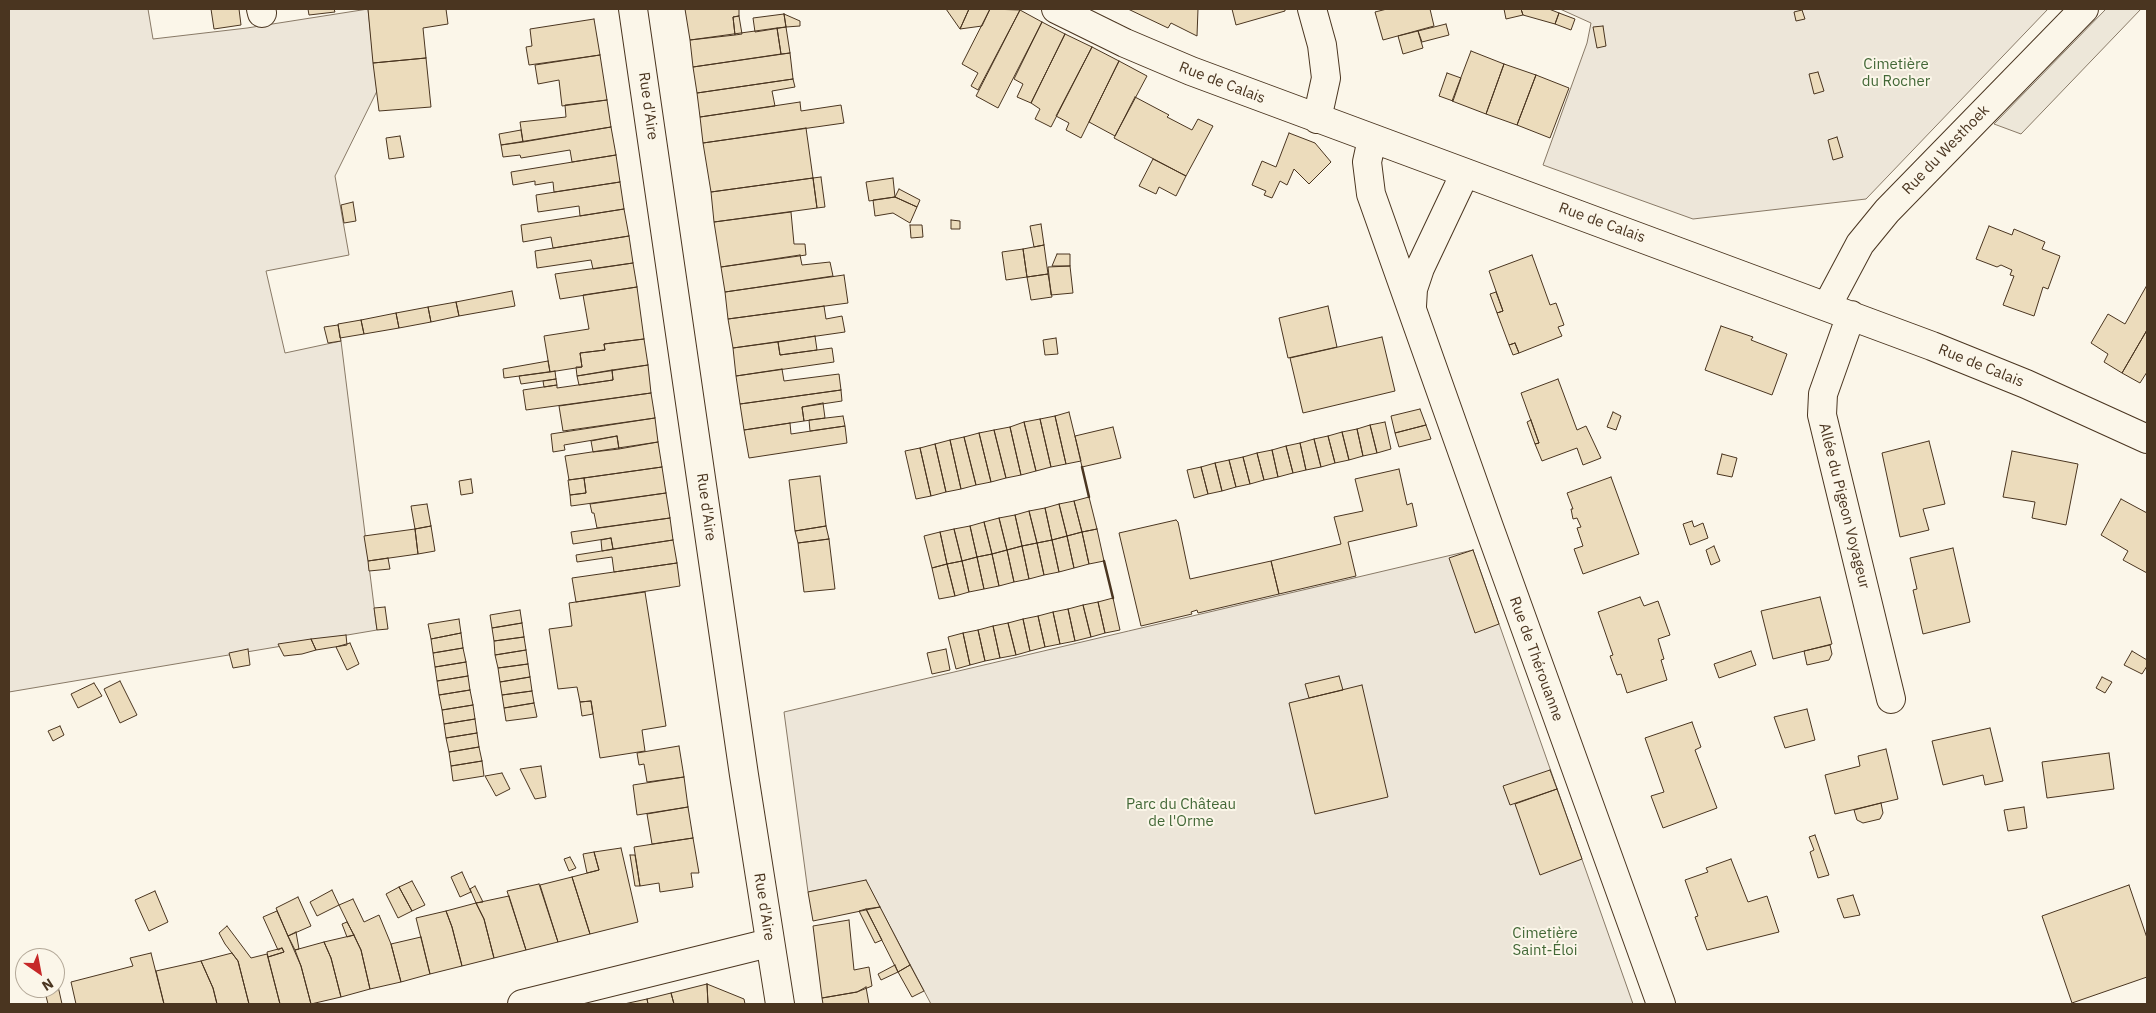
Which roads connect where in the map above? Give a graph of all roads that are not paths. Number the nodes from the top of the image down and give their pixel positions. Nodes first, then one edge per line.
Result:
1 (633, 9) edge
2 (1056, 9) edge
3 (1312, 9) edge
4 (2084, 9) edge
5 (1318, 119) junction
6 (1372, 139) junction
7 (1465, 173) junction
8 (1839, 311) junction
9 (1413, 313) junction
10 (2147, 439) edge
11 (1891, 699) dead end
12 (769, 943) junction
13 (522, 1004) edge
14 (780, 1004) edge
15 (1661, 1004) edge

1 - 12 street, Rue d'Aire
2 - 5 street, Rue de Calais
3 - 5 street
4 - 8 street, Rue du Westhoek
5 - 6 street, Rue de Calais
6 - 7 street, Rue de Calais
6 - 9 street, Rue de Thérouanne
7 - 8 street, Rue de Calais
7 - 9 street, Rue de Thérouanne
8 - 10 street, Rue de Calais
8 - 11 street, Allée du Pigeon Voyageur
9 - 15 street, Rue de Thérouanne
12 - 13 street
12 - 14 street, Rue d'Aire

